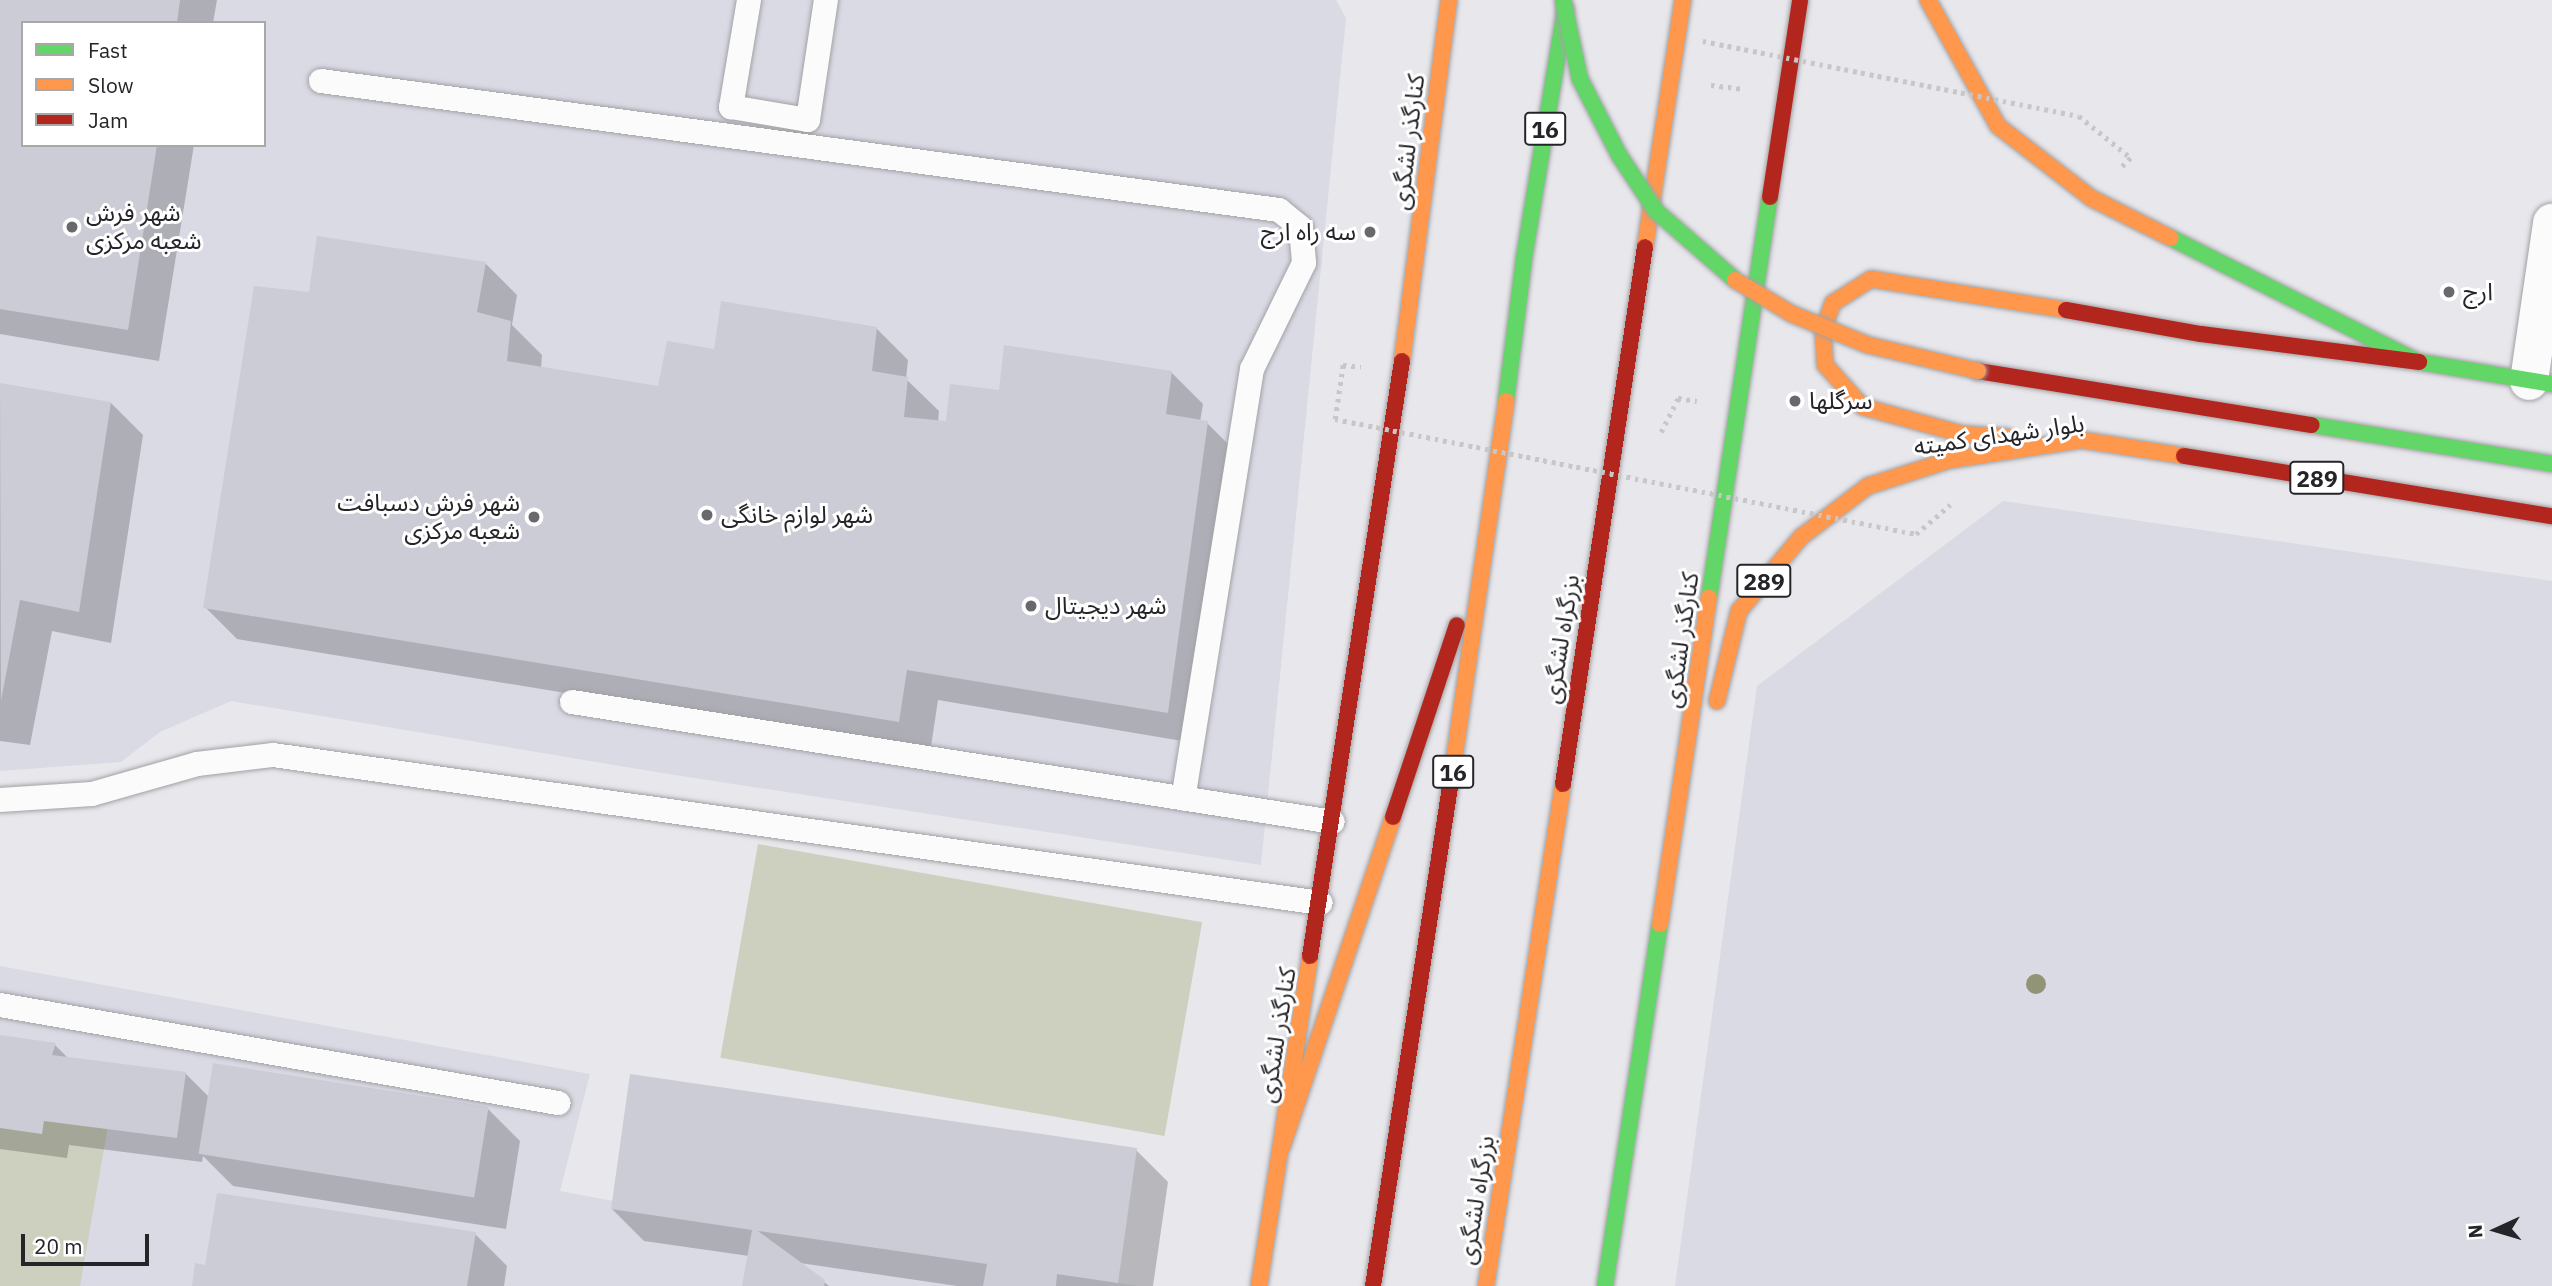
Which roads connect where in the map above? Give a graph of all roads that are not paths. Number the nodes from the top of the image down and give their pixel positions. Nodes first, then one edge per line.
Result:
1 (749, 0) edge
2 (826, 0) edge
3 (1449, 0) edge
4 (1565, 0) edge
5 (1683, 0) edge
6 (1800, 0) edge
7 (1928, 0) edge
8 (321, 81) dead end
9 (2552, 223) edge
10 (2546, 298) edge
11 (2419, 362) junction
12 (2541, 382) edge
13 (2082, 440) junction
14 (2552, 464) edge
15 (2552, 516) edge
16 (1492, 523) junction
17 (572, 702) dead end
18 (1713, 716) dead end
19 (1704, 755) dead end
20 (1183, 798) junction
21 (0, 800) edge
22 (1333, 822) junction
23 (1321, 903) junction
24 (1662, 924) junction
25 (0, 1005) edge
26 (558, 1103) dead end
27 (1282, 1147) junction
28 (1259, 1286) edge
29 (1373, 1286) edge
30 (1486, 1286) edge
31 (1605, 1286) edge

1 - 2 lane
3 - 22 main road, کنارگذر لشگری
4 - 14 main road, bridge
4 - 16 main road, 16
5 - 30 main road, بزرگراه لشگری
6 - 24 main road, کنارگذر لشگری
7 - 11 main road
8 - 20 lane
9 - 10 street
10 - 12 street
11 - 12 main road
11 - 13 main road
13 - 15 main road, بلوار شهدای کمیته / 289
13 - 18 main road, بلوار شهدای کمیته / 289
16 - 27 main road
16 - 29 main road, 16
17 - 20 lane
19 - 24 main road
20 - 22 lane
21 - 23 lane
22 - 23 main road, کنارگذر لشگری
23 - 27 main road, کنارگذر لشگری
24 - 31 main road, کنارگذر لشگری
25 - 26 lane
27 - 28 main road, کنارگذر لشگری

